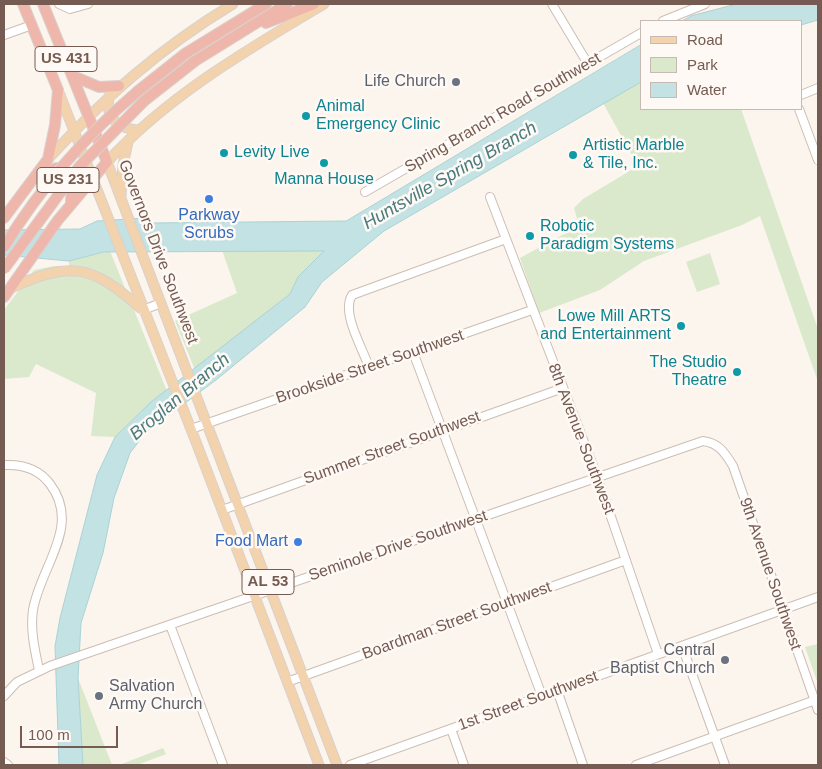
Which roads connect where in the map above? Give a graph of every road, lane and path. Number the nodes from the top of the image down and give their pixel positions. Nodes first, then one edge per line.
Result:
1 (23, 4) edge
2 (43, 4) edge
3 (59, 4) edge
4 (88, 4) edge
5 (232, 4) edge
6 (253, 4) edge
7 (266, 4) edge
8 (287, 4) edge
9 (314, 4) edge
10 (324, 4) edge
11 (552, 4) edge
12 (705, 4) edge
13 (665, 20) edge
14 (32, 25) junction
15 (227, 28) junction
16 (237, 34) junction
17 (640, 34) edge
18 (4, 35) edge
19 (588, 64) junction
20 (74, 76) junction
21 (119, 86) junction
22 (818, 88) edge
23 (58, 90) junction
24 (110, 94) junction
25 (802, 96) edge
26 (799, 110) edge
27 (89, 114) junction
28 (139, 130) junction
29 (74, 131) junction
30 (128, 139) junction
31 (48, 159) junction
32 (818, 160) edge
33 (107, 162) junction
34 (35, 175) junction
35 (91, 179) junction
36 (365, 192) dead end
37 (490, 197) dead end
38 (121, 200) junction
39 (70, 206) junction
40 (4, 218) edge
41 (506, 240) junction
42 (4, 247) edge
43 (4, 269) edge
44 (11, 288) junction
45 (4, 298) edge
46 (161, 303) junction
47 (143, 310) junction
48 (532, 310) junction
49 (413, 352) junction
50 (369, 367) junction
51 (563, 388) junction
52 (208, 424) junction
53 (443, 429) junction
54 (191, 430) junction
55 (714, 443) joint
56 (4, 465) edge
57 (597, 476) junction
58 (238, 504) junction
59 (222, 510) junction
60 (476, 518) junction
61 (626, 560) junction
62 (271, 591) junction
63 (256, 596) junction
64 (818, 597) edge
65 (508, 603) junction
66 (783, 610) junction
67 (170, 624) junction
68 (682, 646) junction
69 (658, 654) junction
70 (40, 670) junction
71 (304, 675) junction
72 (287, 682) junction
73 (557, 690) junction
74 (4, 696) edge
75 (542, 696) junction
76 (817, 700) edge
77 (818, 710) edge
78 (451, 729) junction
79 (715, 737) junction
80 (4, 762) edge
81 (8, 765) edge
82 (223, 765) edge
83 (319, 765) edge
84 (337, 765) edge
85 (350, 765) edge
86 (464, 765) edge
87 (583, 765) edge
88 (636, 765) edge
89 (725, 765) edge

1 - 14 highway, US 431
2 - 20 highway, Governors Drive Southwest / US 431
3 - 4 street
5 - 21 main road
6 - 15 highway
7 - 15 highway, US 231
8 - 16 highway, US 231
9 - 16 highway
10 - 28 main road
11 - 19 street
12 - 13 street
14 - 18 street
14 - 23 highway, US 431
15 - 42 highway, US 231, bridge
16 - 43 highway, US 231, bridge
17 - 19 street, Spring Branch Road Southwest
19 - 36 street, Spring Branch Road Southwest
20 - 21 highway
20 - 27 highway, Governors Drive Southwest / US 431
21 - 24 main road
22 - 25 street
23 - 29 main road
23 - 31 highway, US 431
24 - 27 main road
24 - 28 main road
26 - 32 street
27 - 29 main road
27 - 33 highway, Governors Drive Southwest / US 431
28 - 30 main road
29 - 31 main road
29 - 35 main road, AL 53
30 - 33 main road
30 - 38 main road
31 - 34 highway, US 431
33 - 35 highway
33 - 38 main road, Governors Drive Southwest
34 - 39 highway
34 - 40 highway, US 431
35 - 39 highway
35 - 47 main road, AL 53
37 - 41 street, 8th Avenue Southwest
38 - 46 main road, Governors Drive Southwest / AL 53
39 - 44 highway
41 - 48 street, 8th Avenue Southwest
41 - 50 street
44 - 45 highway
44 - 47 main road
46 - 47 street
46 - 52 main road, Governors Drive Southwest / AL 53
47 - 54 main road, AL 53
48 - 49 street, Brookside Street Southwest
48 - 51 street, 8th Avenue Southwest
49 - 50 street, Brookside Street Southwest
49 - 53 street
50 - 52 street, Brookside Street Southwest
51 - 53 street, Summer Street Southwest
51 - 57 street, 8th Avenue Southwest
52 - 54 street, Brookside Street Southwest
52 - 58 main road, Governors Drive Southwest / AL 53
53 - 58 street, Summer Street Southwest
53 - 60 street
54 - 59 main road, AL 53
55 - 57 street, Seminole Drive Southwest
55 - 66 street, 9th Avenue Southwest
56 - 70 street
57 - 60 street, Seminole Drive Southwest
57 - 61 street, 8th Avenue Southwest
58 - 59 street, Summer Street Southwest
58 - 62 main road, Governors Drive Southwest / AL 53
59 - 63 main road, AL 53
60 - 62 street, Seminole Drive Southwest
60 - 65 street
61 - 65 street, Boardman Street Southwest
61 - 69 street, 8th Avenue Southwest
62 - 63 street, Seminole Drive Southwest
62 - 71 main road, Governors Drive Southwest / AL 53
63 - 67 street, Seminole Drive Southwest
63 - 72 main road, AL 53
64 - 66 street, 1st Street Southwest
65 - 71 street, Boardman Street Southwest
65 - 75 street
66 - 68 street, 1st Street Southwest
66 - 76 street, 9th Avenue Southwest
67 - 70 street, Seminole Drive Southwest
67 - 82 street
68 - 69 street, 1st Street Southwest
68 - 79 street
69 - 73 street, 1st Street Southwest
70 - 74 street, Seminole Drive Southwest
71 - 72 street, Boardman Street Southwest
71 - 84 main road, Governors Drive Southwest / AL 53
72 - 83 main road, AL 53
73 - 75 street, 1st Street Southwest
73 - 87 street
75 - 78 street, 1st Street Southwest
76 - 77 street, 9th Avenue Southwest
76 - 79 street
78 - 85 street, 1st Street Southwest
78 - 86 street
79 - 88 street
79 - 89 street
80 - 81 street

